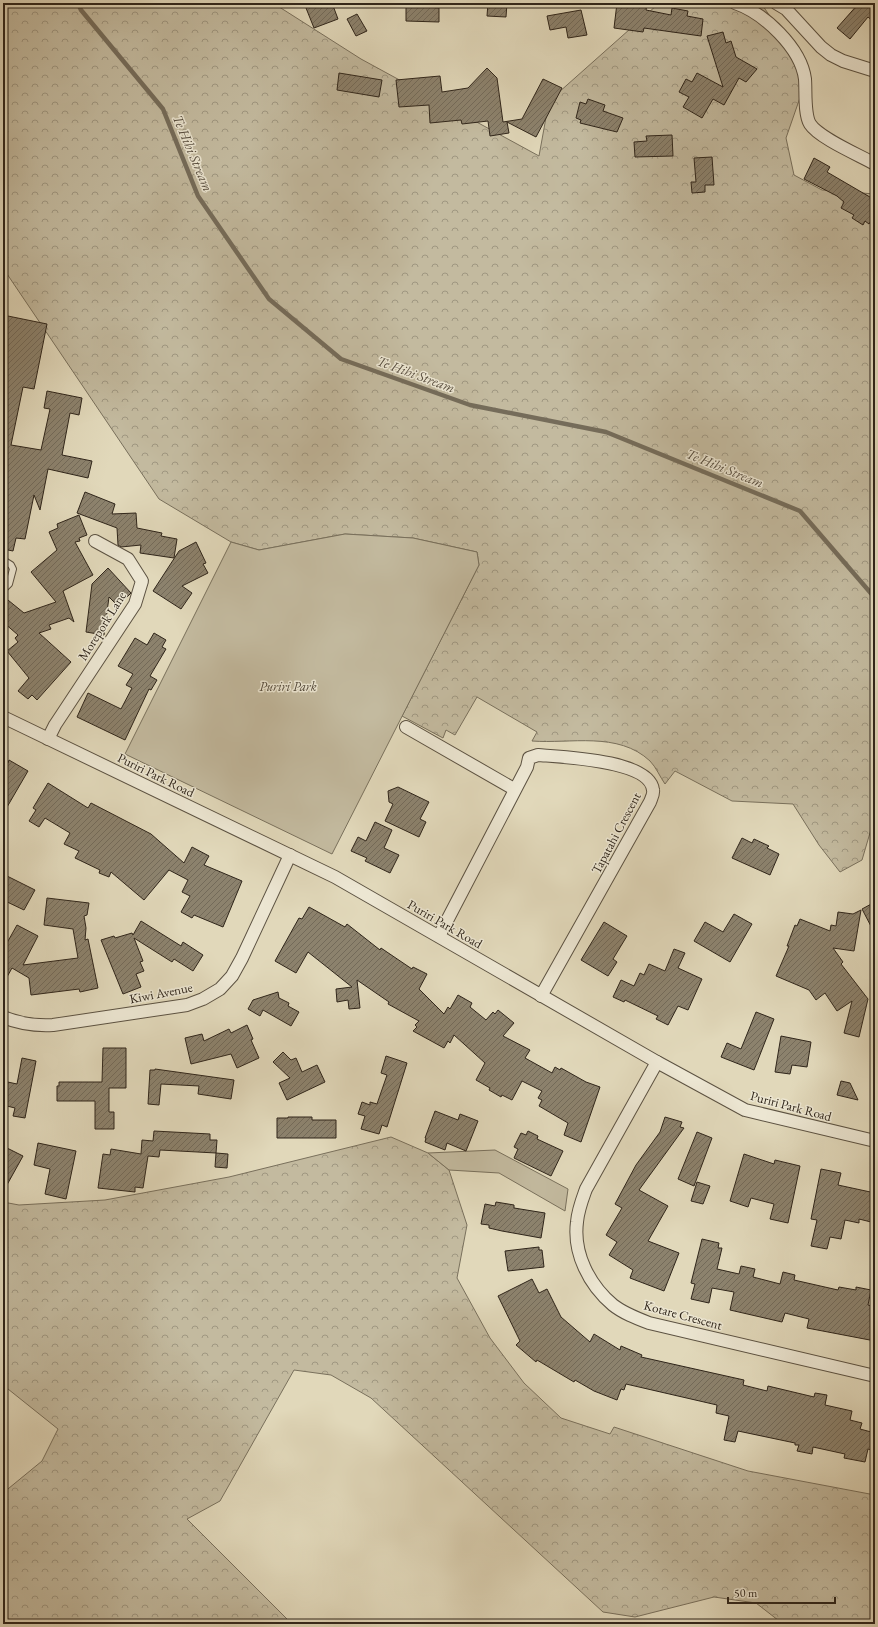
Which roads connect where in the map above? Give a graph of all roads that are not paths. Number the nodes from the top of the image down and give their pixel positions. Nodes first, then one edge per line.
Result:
1 (735, 3) edge
2 (776, 3) edge
3 (875, 71) edge
4 (875, 164) edge
5 (95, 540) dead end
6 (3, 560) edge
7 (3, 590) edge
8 (3, 717) edge
9 (406, 727) dead end
10 (48, 739) junction
11 (514, 789) junction
12 (290, 855) junction
13 (439, 936) junction
14 (542, 996) junction
15 (3, 1017) edge
16 (657, 1062) junction
17 (875, 1141) edge
18 (875, 1376) edge

1 - 4 street
2 - 3 street
5 - 10 street, Morepork Lane
6 - 7 lane
8 - 10 street, Puriri Park Road
9 - 11 street
10 - 12 street, Puriri Park Road
11 - 13 street, Tapatahi Crescent
11 - 14 street, Tapatahi Crescent
12 - 13 street, Puriri Park Road
12 - 15 street, Kiwi Avenue
13 - 14 street, Puriri Park Road
14 - 16 street, Puriri Park Road
16 - 17 street, Puriri Park Road
16 - 18 street, Kotare Crescent

